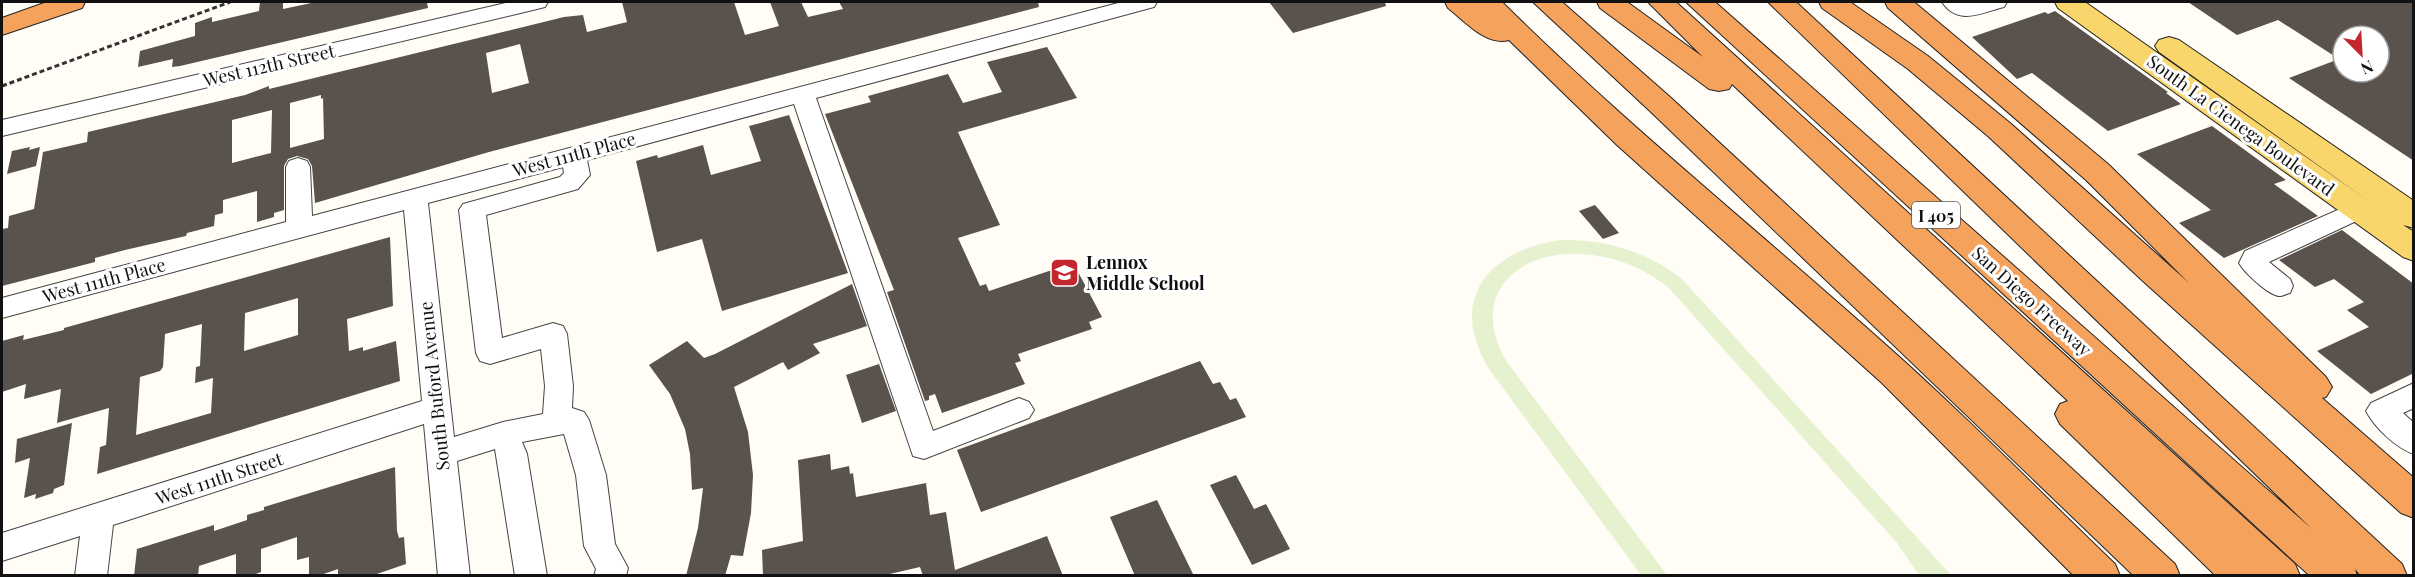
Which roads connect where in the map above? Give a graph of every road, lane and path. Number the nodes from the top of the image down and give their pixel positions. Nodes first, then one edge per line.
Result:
1 (72, 2) edge
2 (230, 2) edge
3 (537, 2) edge
4 (1146, 2) edge
5 (1458, 2) edge
6 (1487, 2) edge
7 (1546, 2) edge
8 (1610, 2) edge
9 (1635, 2) edge
10 (1660, 2) edge
11 (1699, 2) edge
12 (1781, 2) edge
13 (1795, 2) edge
14 (1832, 2) edge
15 (1881, 2) edge
16 (1898, 2) edge
17 (1953, 2) edge
18 (1996, 2) edge
19 (2067, 2) edge
20 (2106, 2) edge
21 (2, 27) edge
22 (1551, 68) junction
23 (1989, 78) junction
24 (1719, 81) junction
25 (1866, 84) junction
26 (2, 86) edge
27 (802, 93) junction
28 (2, 128) edge
29 (2275, 135) junction
30 (573, 154) junction
31 (298, 167) dead end
32 (415, 196) junction
33 (2358, 210) junction
34 (2414, 217) edge
35 (299, 228) junction
36 (2414, 249) edge
37 (2280, 286) dead end
38 (2, 308) edge
39 (2414, 394) edge
40 (435, 408) junction
41 (1019, 410) dead end
42 (557, 424) junction
43 (2173, 428) junction
44 (503, 434) junction
45 (2414, 442) edge
46 (440, 454) junction
47 (2407, 497) edge
48 (98, 517) junction
49 (2, 547) edge
50 (91, 576) edge
51 (454, 576) edge
52 (531, 576) edge
53 (610, 576) edge
54 (2101, 576) edge
55 (2161, 576) edge
56 (2244, 576) edge
57 (2281, 576) edge
58 (2301, 576) edge
59 (2338, 576) edge
60 (2388, 576) edge

1 - 21 highway
2 - 26 path
3 - 28 street, West 112th Street
4 - 27 street, West 111th Place
5 - 22 highway
6 - 22 highway
7 - 55 highway
8 - 24 highway
9 - 24 highway, I 405
10 - 57 highway
11 - 43 highway, San Diego Freeway / I 405
12 - 25 highway
13 - 25 highway
14 - 47 highway
15 - 23 highway
16 - 23 highway
17 - 18 street
19 - 29 main road, South La Cienega Boulevard
20 - 29 main road, South La Cienega Boulevard
22 - 54 highway
23 - 47 highway
24 - 56 highway, I 405
25 - 60 highway
27 - 30 street, West 111th Place
27 - 41 street
29 - 33 main road, South La Cienega Boulevard
29 - 34 main road, South La Cienega Boulevard
30 - 32 street, West 111th Place
30 - 42 street
31 - 35 street
32 - 35 street, West 111th Place
32 - 40 street, South Buford Avenue
33 - 36 main road, South La Cienega Boulevard
33 - 37 street
35 - 38 street, West 111th Place
39 - 45 street
40 - 46 street, South Buford Avenue
40 - 48 street, West 111th Street
42 - 44 street
42 - 53 street
43 - 58 highway
43 - 59 highway, San Diego Freeway / I 405
44 - 46 street
44 - 52 street
46 - 51 street, South Buford Avenue
48 - 49 street, West 111th Street
48 - 50 street

